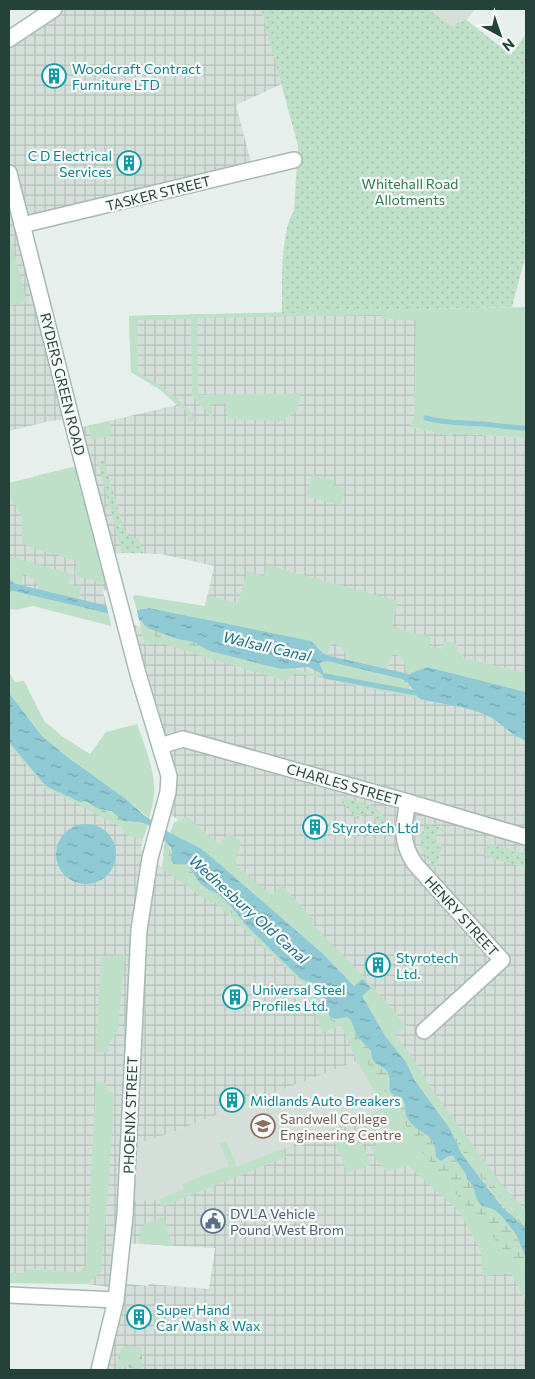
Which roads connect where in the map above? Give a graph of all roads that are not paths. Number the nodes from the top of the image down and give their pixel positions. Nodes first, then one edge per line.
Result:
1 (54, 9) edge
2 (9, 39) edge
3 (294, 160) dead end
4 (9, 173) edge
5 (22, 225) junction
6 (160, 746) junction
7 (408, 802) junction
8 (526, 837) edge
9 (424, 1031) dead end
10 (9, 1295) edge
11 (116, 1300) junction
12 (99, 1370) edge

1 - 2 main road
3 - 5 main road, TASKER STREET
4 - 5 main road, RYDERS GREEN ROAD
5 - 6 main road, RYDERS GREEN ROAD
6 - 7 main road, CHARLES STREET
6 - 11 main road, PHOENIX STREET
7 - 8 main road, CHARLES STREET
7 - 9 main road, HENRY STREET
10 - 11 main road
11 - 12 main road, PHOENIX STREET

